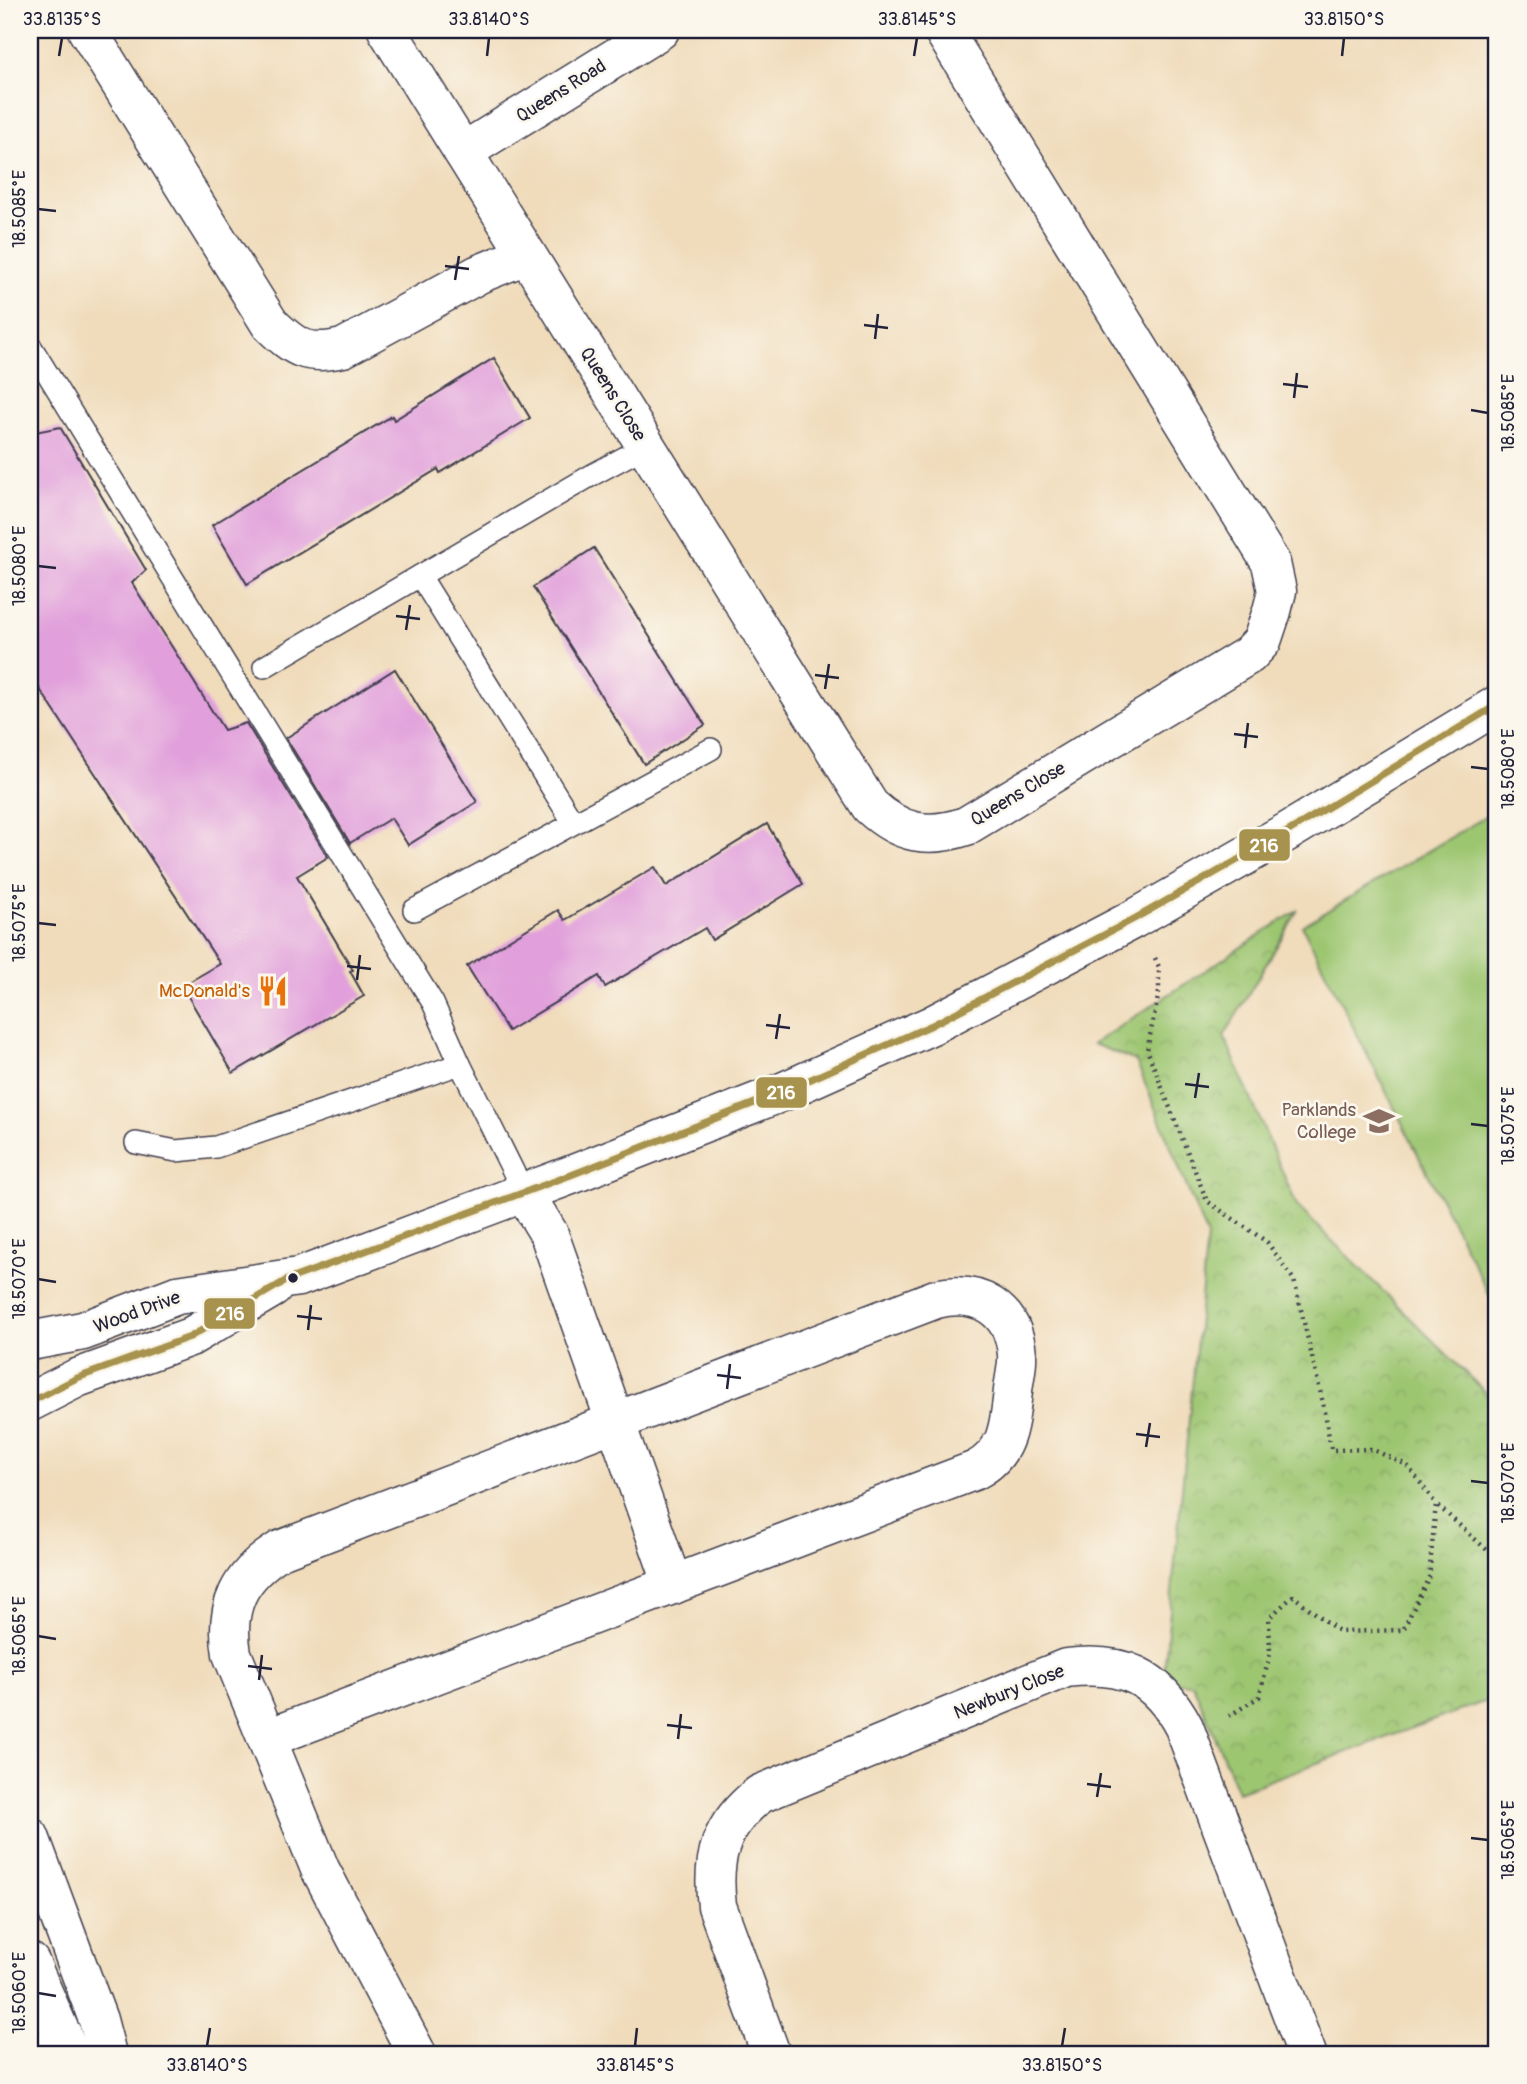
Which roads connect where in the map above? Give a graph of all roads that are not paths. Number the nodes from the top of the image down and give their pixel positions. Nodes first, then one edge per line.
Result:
1 (87, 30) edge
2 (387, 30) edge
3 (660, 30) edge
4 (943, 30) edge
5 (463, 152) junction
6 (526, 255) junction
7 (30, 345) edge
8 (646, 446) junction
9 (420, 576) junction
10 (264, 667) dead end
11 (1497, 705) edge
12 (711, 749) dead end
13 (573, 822) junction
14 (414, 910) dead end
15 (460, 1064) junction
16 (136, 1143) dead end
17 (524, 1194) junction
18 (286, 1280) junction
19 (30, 1341) edge
20 (30, 1402) edge
21 (616, 1422) junction
22 (673, 1585) junction
23 (268, 1738) junction
24 (30, 1837) edge
25 (30, 1962) edge
26 (103, 2037) edge
27 (54, 2045) edge
28 (416, 2054) edge
29 (771, 2054) edge
30 (1307, 2054) edge

1 - 6 street
2 - 5 street, Queens Close
3 - 5 street, Queens Road
4 - 8 street, Queens Close
5 - 6 street, Queens Close
6 - 8 street, Queens Close
7 - 15 lane
8 - 9 lane
9 - 10 lane
9 - 13 lane
11 - 17 street, Wood Drive
12 - 13 lane
13 - 14 lane
15 - 16 lane
15 - 17 lane
17 - 18 street, Wood Drive
17 - 21 street
18 - 19 street, Wood Drive
18 - 20 street, Wood Drive
21 - 22 street
21 - 22 street
21 - 23 street
22 - 23 street
23 - 28 street
24 - 26 street
25 - 27 street
26 - 27 lane
29 - 30 street, Newbury Close

